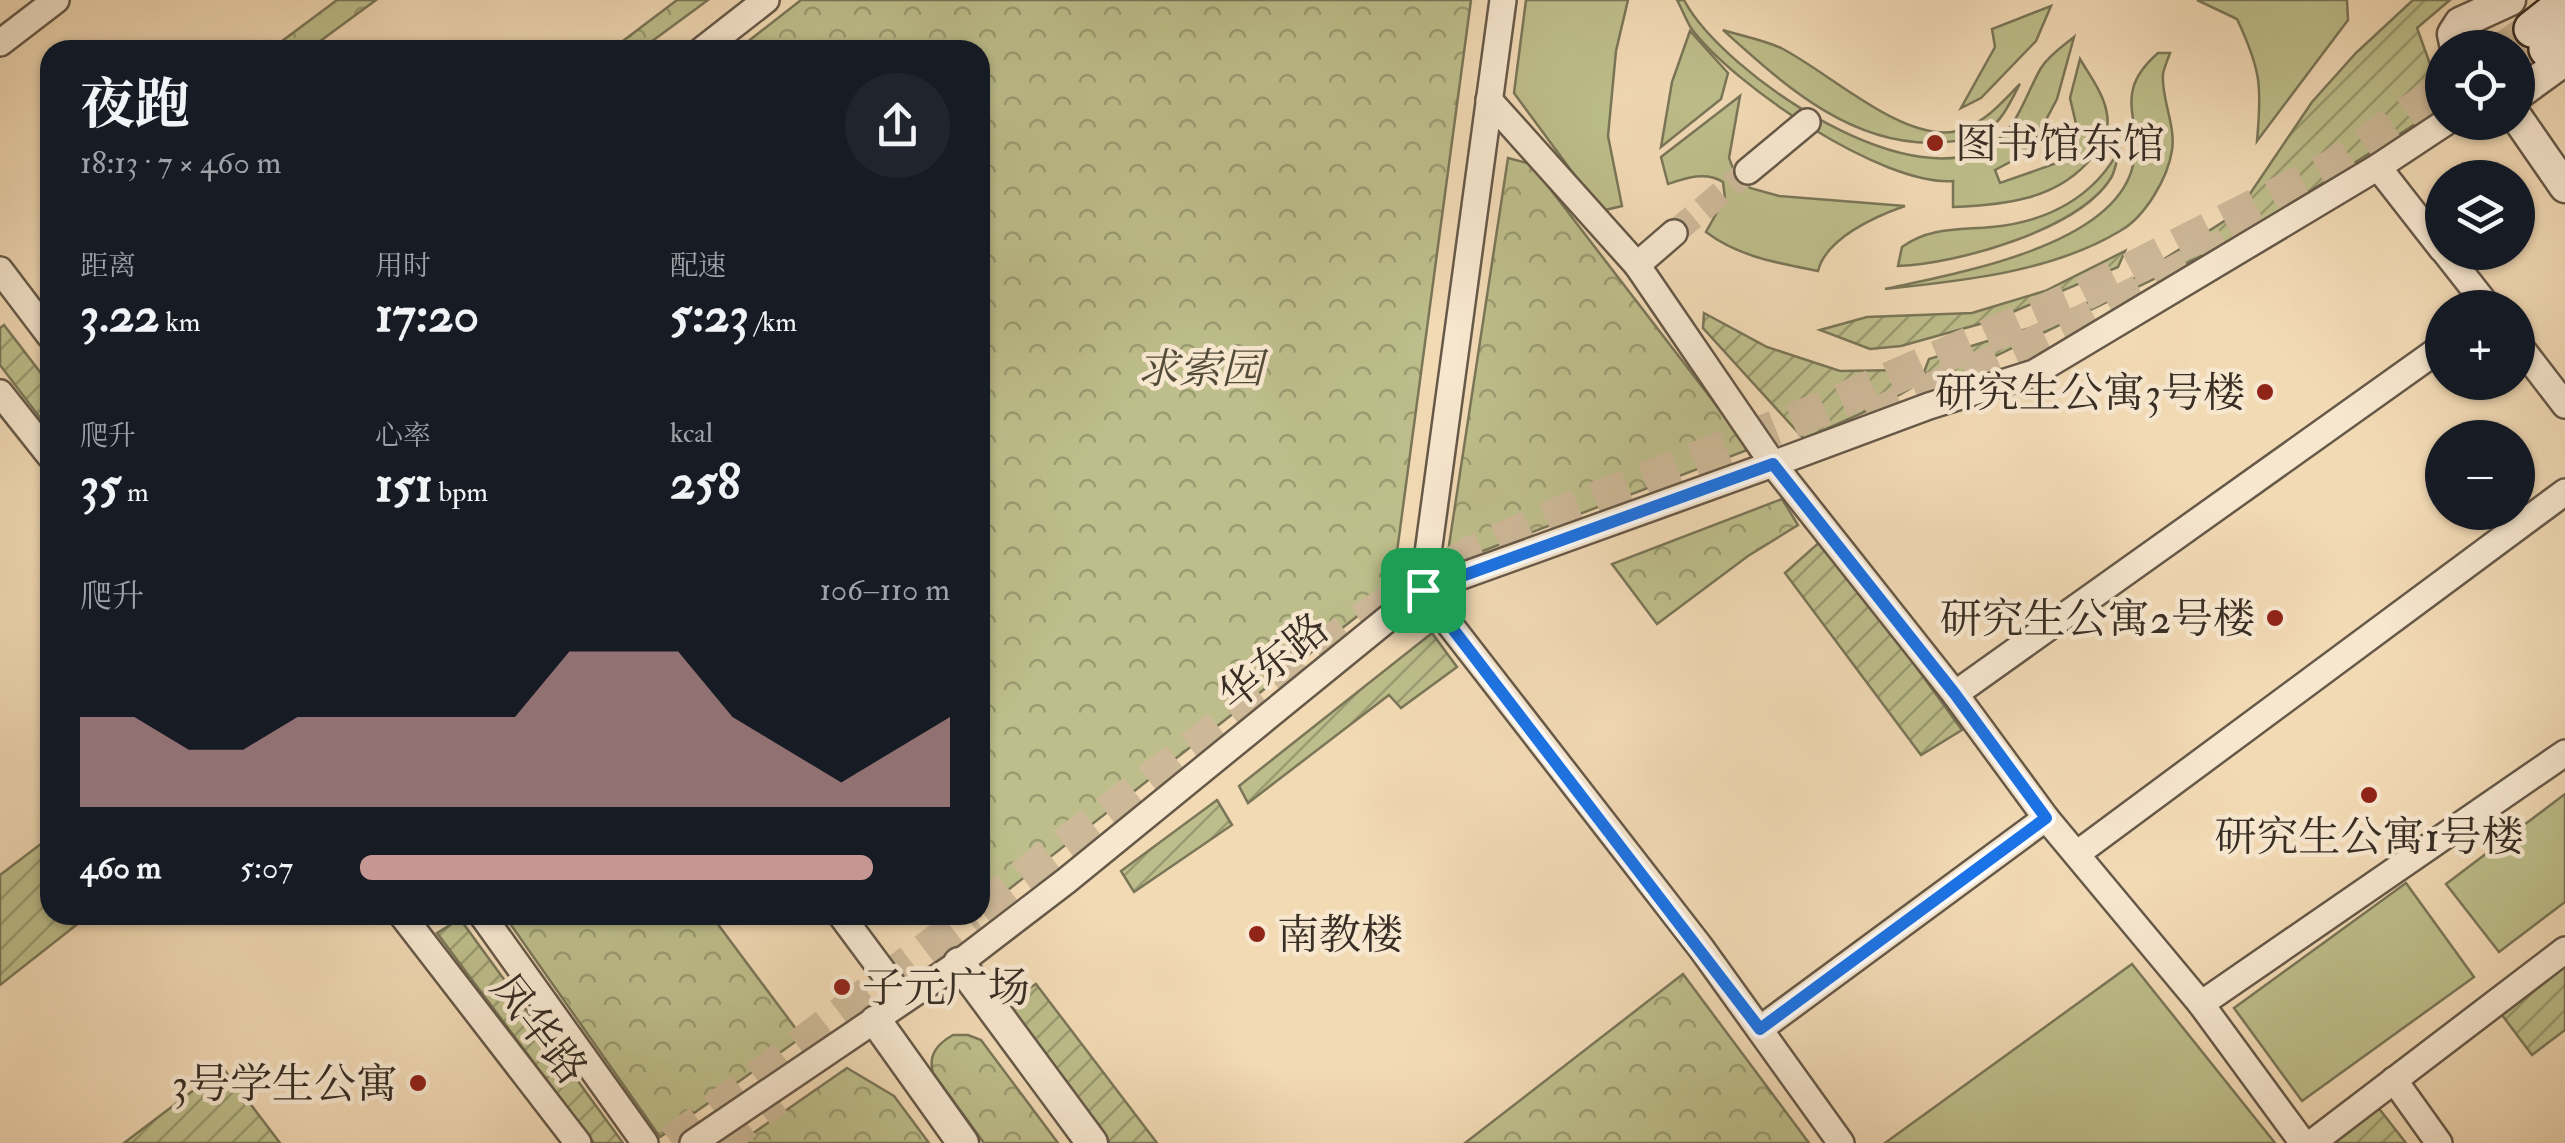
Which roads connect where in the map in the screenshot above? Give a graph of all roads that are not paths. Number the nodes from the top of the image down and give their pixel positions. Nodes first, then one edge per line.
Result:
1 (56, 0) edge
2 (766, 0) edge
3 (1503, 0) edge
4 (2510, 0) edge
5 (2565, 3) edge
6 (2456, 30) edge
7 (715, 40) edge
8 (0, 42) edge
9 (2552, 44) edge
10 (2535, 69) tunnel mouth
11 (1489, 100) junction
12 (1807, 122) dead end
13 (2425, 136) edge
14 (2533, 140) edge
15 (2378, 167) junction
16 (1748, 172) tunnel mouth
17 (2565, 187) edge
18 (2425, 227) edge
19 (1674, 234) tunnel mouth
20 (1637, 265) junction
21 (0, 270) edge
22 (2459, 270) edge
23 (2475, 290) edge
24 (40, 323) edge
25 (2425, 359) edge
26 (2535, 366) edge
27 (0, 392) edge
28 (2565, 405) edge
29 (40, 443) edge
30 (1773, 464) junction
31 (2565, 492) edge
32 (1423, 590) junction
33 (1955, 694) junction
34 (2565, 754) edge
35 (2046, 818) junction
36 (2078, 854) junction
37 (410, 925) edge
38 (489, 925) edge
39 (848, 925) edge
40 (2565, 950) edge
41 (959, 963) junction
42 (904, 1000) junction
43 (2201, 1004) junction
44 (876, 1021) junction
45 (1760, 1029) junction
46 (2394, 1080) junction
47 (578, 1143) edge
48 (645, 1143) edge
49 (693, 1143) edge
50 (963, 1143) edge
51 (1092, 1143) edge
52 (1841, 1143) edge
53 (2303, 1143) edge
54 (2312, 1143) edge
55 (2439, 1143) edge

1 - 8 street
2 - 7 street
3 - 11 street
4 - 6 street
5 - 9 main road
9 - 10 street
11 - 20 street
11 - 32 street
12 - 16 street
13 - 15 street, 华东路
14 - 17 street
15 - 18 street
15 - 30 street, 华东路
19 - 20 street
20 - 30 street
21 - 24 street
22 - 23 street
25 - 33 street
26 - 28 street
27 - 29 street
30 - 32 street, 华东路
30 - 33 street
31 - 36 street
32 - 41 street, 华东路
32 - 45 street
33 - 35 street
34 - 43 street
35 - 36 street
35 - 45 street
36 - 43 street
37 - 47 street, 凤华路
38 - 48 street, 凤华路
39 - 42 street
40 - 46 street
41 - 42 street, 华东路
41 - 51 street
42 - 44 street, 华东路
43 - 53 street
44 - 49 street, 华东路
44 - 50 street
45 - 52 street
46 - 54 street
46 - 55 street

